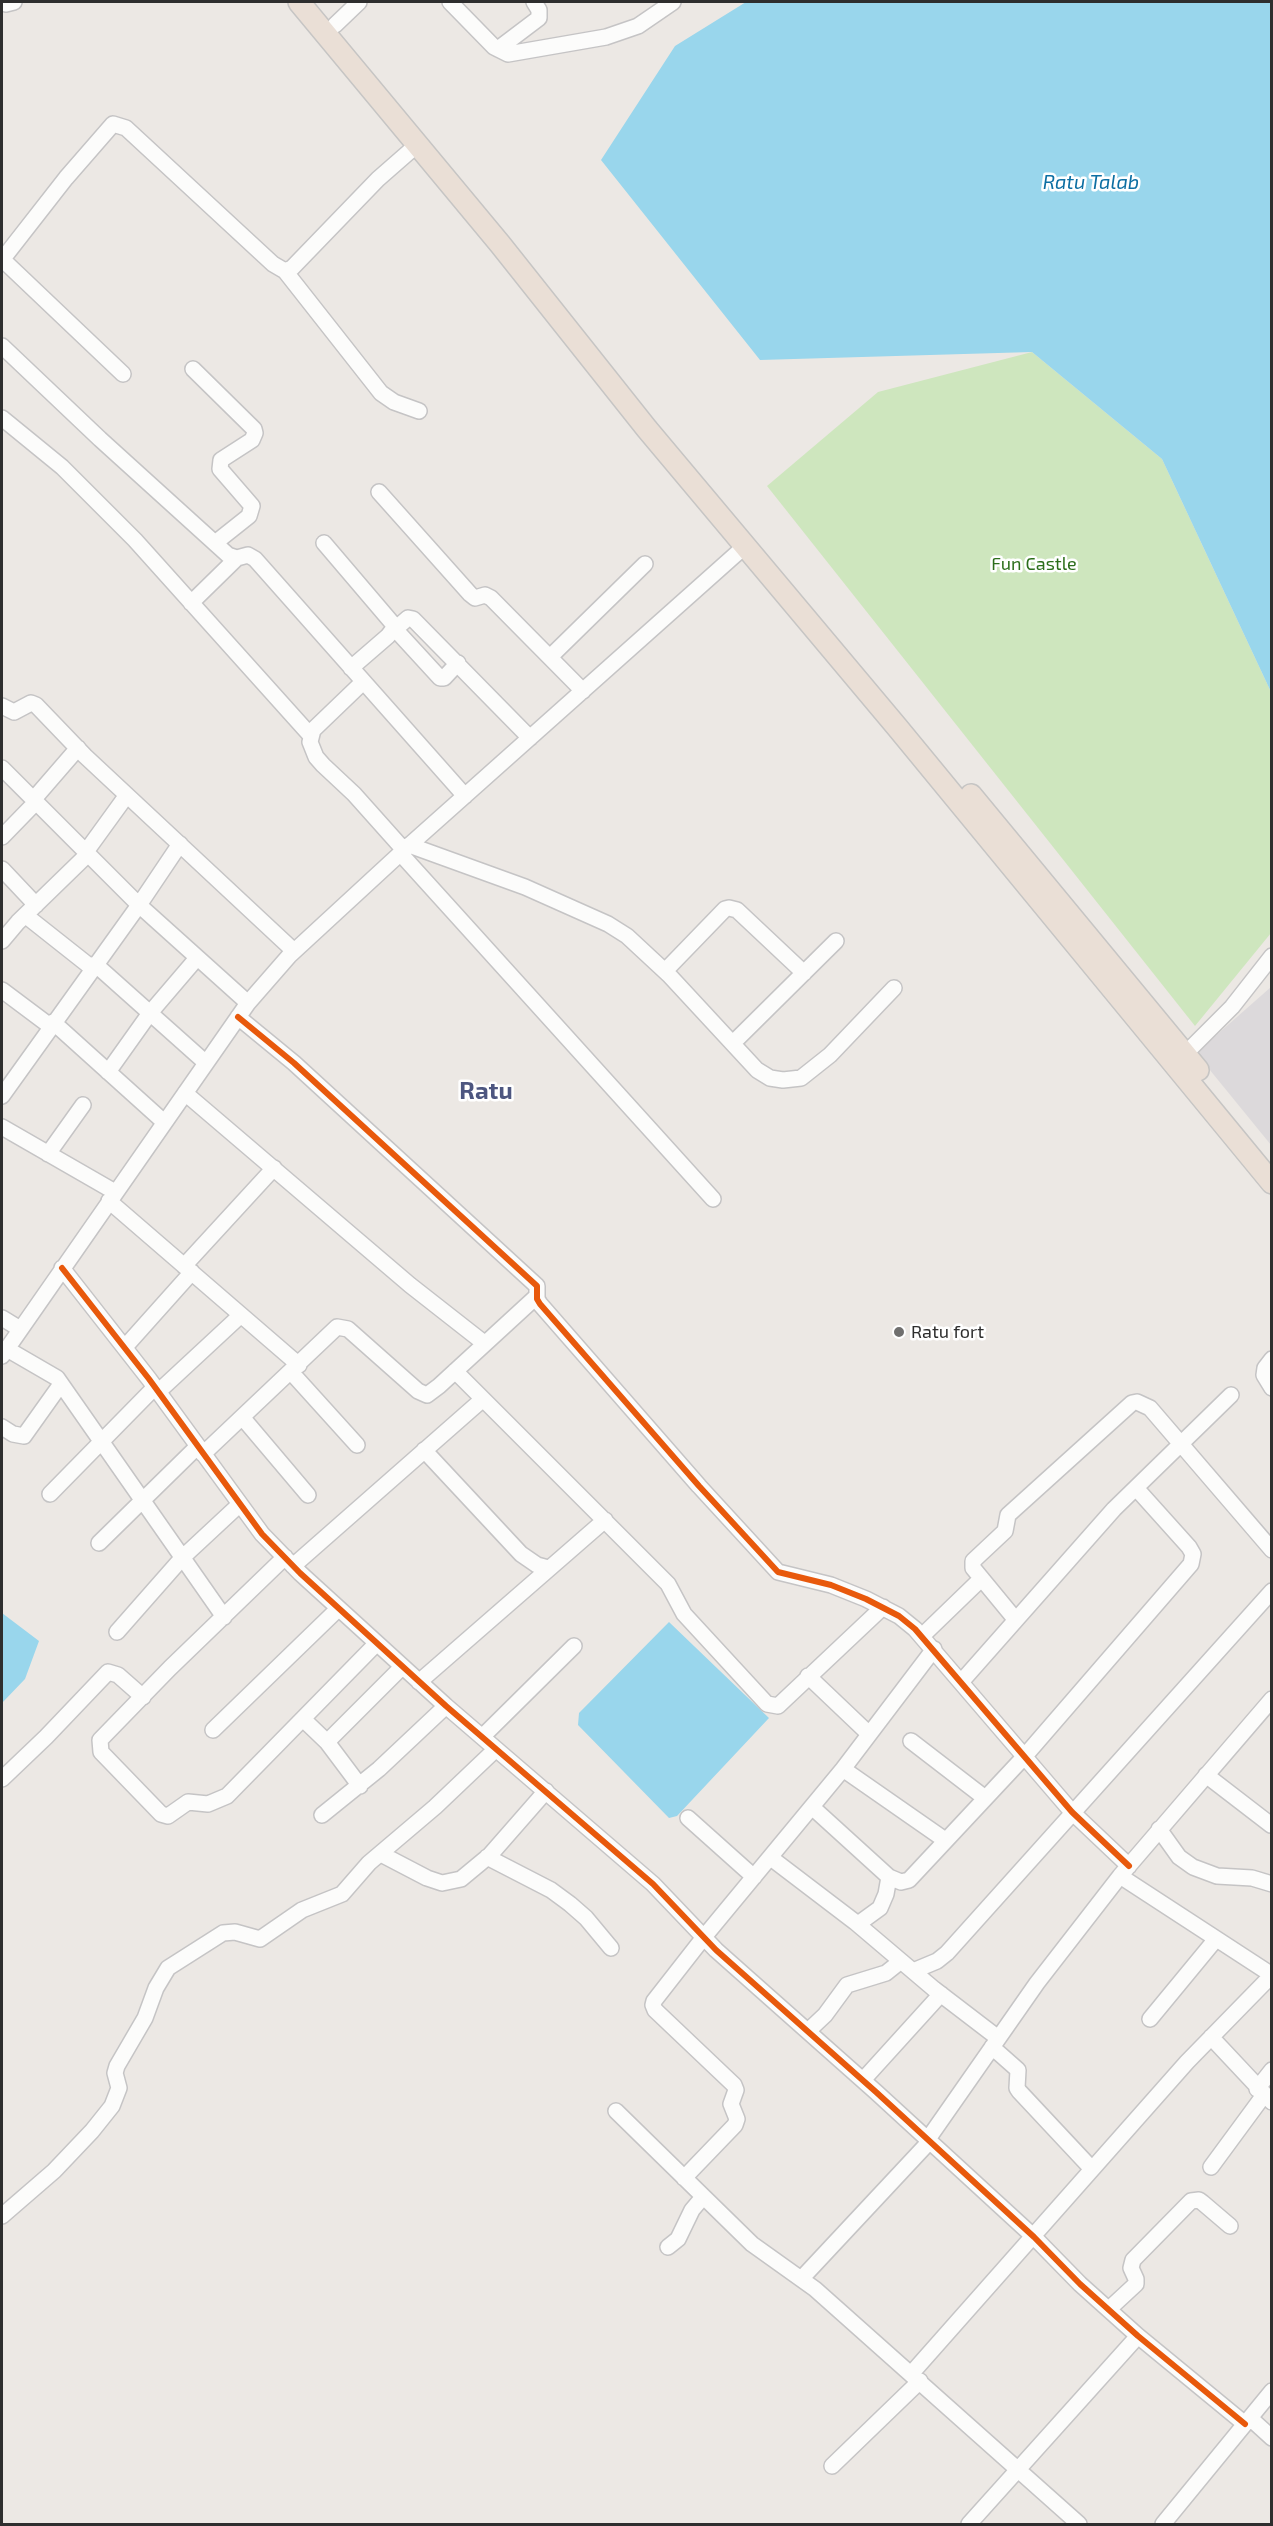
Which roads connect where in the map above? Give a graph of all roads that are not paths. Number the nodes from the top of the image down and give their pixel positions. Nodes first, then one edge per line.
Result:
1 (14, 2) edge
2 (298, 2) edge
3 (315, 2) edge
4 (359, 2) edge
5 (450, 2) edge
6 (534, 2) edge
7 (2, 3) edge
8 (668, 3) edge
9 (335, 25) junction
10 (498, 50) junction
11 (418, 144) junction
12 (2, 259) edge
13 (285, 271) junction
14 (2, 346) edge
15 (193, 369) dead end
16 (123, 374) dead end
17 (419, 411) dead end
18 (2, 418) edge
19 (379, 492) dead end
20 (215, 543) junction
21 (324, 543) dead end
22 (744, 547) junction
23 (237, 558) junction
24 (645, 564) dead end
25 (191, 603) junction
26 (394, 630) junction
27 (550, 657) junction
28 (458, 663) junction
29 (351, 668) junction
30 (363, 682) junction
31 (583, 691) junction
32 (2, 706) edge
33 (311, 736) junction
34 (530, 738) junction
35 (78, 748) junction
36 (2, 768) edge
37 (127, 795) junction
38 (465, 795) junction
39 (35, 801) junction
40 (2, 837) edge
41 (180, 844) junction
42 (404, 849) junction
43 (86, 854) junction
44 (2, 869) edge
45 (139, 905) junction
46 (31, 910) junction
47 (2, 941) edge
48 (836, 941) dead end
49 (294, 951) junction
50 (1272, 956) edge
51 (197, 958) junction
52 (94, 966) junction
53 (664, 971) junction
54 (804, 973) junction
55 (894, 988) dead end
56 (2, 990) edge
57 (248, 1004) junction
58 (150, 1013) junction
59 (238, 1017) junction
60 (51, 1024) junction
61 (733, 1043) junction
62 (1185, 1054) junction
63 (206, 1063) junction
64 (108, 1072) junction
65 (185, 1093) junction
66 (2, 1096) edge
67 (83, 1105) dead end
68 (164, 1122) junction
69 (2, 1127) edge
70 (48, 1154) junction
71 (1272, 1160) edge
72 (274, 1168) junction
73 (1272, 1183) edge
74 (112, 1196) junction
75 (713, 1199) dead end
76 (62, 1268) junction
77 (188, 1269) junction
78 (537, 1296) junction
79 (241, 1315) junction
80 (2, 1318) edge
81 (20, 1329) junction
82 (484, 1344) junction
83 (124, 1347) junction
84 (4, 1352) edge
85 (1272, 1359) edge
86 (295, 1368) junction
87 (455, 1371) junction
88 (61, 1384) junction
89 (1272, 1388) edge
90 (157, 1390) junction
91 (1231, 1395) dead end
92 (483, 1399) junction
93 (242, 1418) junction
94 (2, 1427) edge
95 (102, 1443) junction
96 (1181, 1444) junction
97 (357, 1445) dead end
98 (200, 1450) junction
99 (424, 1450) junction
100 (1136, 1488) junction
101 (50, 1494) dead end
102 (308, 1495) dead end
103 (143, 1500) junction
104 (240, 1504) junction
105 (605, 1520) junction
106 (99, 1543) dead end
107 (1272, 1551) edge
108 (183, 1557) junction
109 (289, 1562) junction
110 (548, 1568) junction
111 (981, 1579) junction
112 (1272, 1591) edge
113 (883, 1607) junction
114 (338, 1609) junction
115 (224, 1617) junction
116 (1015, 1620) junction
117 (117, 1632) dead end
118 (922, 1636) junction
119 (376, 1644) junction
120 (574, 1646) dead end
121 (934, 1649) junction
122 (402, 1667) junction
123 (808, 1676) junction
124 (962, 1681) junction
125 (418, 1682) junction
126 (143, 1697) junction
127 (1272, 1700) edge
128 (446, 1706) junction
129 (303, 1719) junction
130 (213, 1730) dead end
131 (869, 1734) junction
132 (482, 1737) junction
133 (911, 1741) dead end
134 (327, 1742) junction
135 (496, 1749) junction
136 (1024, 1757) junction
137 (843, 1769) junction
138 (1206, 1775) junction
139 (2, 1779) edge
140 (360, 1785) junction
141 (546, 1791) junction
142 (985, 1798) junction
143 (812, 1808) junction
144 (1074, 1813) junction
145 (322, 1815) dead end
146 (688, 1818) dead end
147 (1271, 1825) edge
148 (1159, 1830) junction
149 (945, 1840) junction
150 (381, 1854) junction
151 (488, 1857) junction
152 (771, 1858) junction
153 (1124, 1871) junction
154 (754, 1877) junction
155 (889, 1877) junction
156 (1272, 1884) edge
157 (858, 1924) junction
158 (704, 1937) junction
159 (1216, 1939) junction
160 (611, 1948) dead end
161 (907, 1966) junction
162 (1271, 1975) edge
163 (941, 1994) junction
164 (1150, 2019) dead end
165 (808, 2031) junction
166 (1211, 2037) junction
167 (995, 2042) junction
168 (1272, 2070) edge
169 (863, 2080) junction
170 (1264, 2095) edge
171 (616, 2111) dead end
172 (929, 2140) junction
173 (1211, 2166) dead end
174 (1092, 2169) junction
175 (684, 2178) junction
176 (703, 2197) junction
177 (2, 2216) edge
178 (1230, 2226) dead end
179 (1034, 2237) junction
180 (668, 2247) dead end
181 (801, 2278) junction
182 (1108, 2309) junction
183 (1138, 2336) junction
184 (915, 2378) junction
185 (1272, 2391) edge
186 (1247, 2421) junction
187 (1272, 2438) edge
188 (832, 2466) dead end
189 (1017, 2469) junction
190 (1169, 2522) edge
191 (969, 2524) edge
192 (1079, 2524) edge

1 - 7 street
2 - 11 highway
3 - 9 highway
4 - 9 street
5 - 10 street
6 - 10 street
8 - 10 street
9 - 62 highway
11 - 13 street
11 - 22 highway
12 - 13 street
12 - 16 street
13 - 17 street
14 - 20 street
15 - 20 street
18 - 25 street
19 - 27 street
20 - 23 street
21 - 26 street
22 - 31 street
22 - 73 highway
23 - 25 street
23 - 29 street
24 - 27 street
25 - 33 street
26 - 28 street
26 - 28 street
26 - 29 street
27 - 31 street
28 - 34 street
29 - 30 street
30 - 33 street
30 - 38 street
31 - 34 street
32 - 35 street
33 - 42 street
34 - 38 street
35 - 37 street
35 - 39 street
36 - 39 street
37 - 41 street
37 - 43 street
38 - 42 street
39 - 40 street
39 - 43 street
41 - 45 street
41 - 49 street
42 - 49 street
42 - 53 street
42 - 75 street
43 - 45 street
43 - 46 street
44 - 46 street
45 - 51 street
45 - 52 street
46 - 47 street
46 - 52 street
48 - 54 street
49 - 57 street
50 - 62 street
51 - 57 street
51 - 58 street
52 - 58 street
52 - 60 street
53 - 54 street
53 - 61 street
54 - 61 street
55 - 61 street
56 - 60 street
57 - 59 street
58 - 63 street
58 - 64 street
59 - 63 street
59 - 78 street
60 - 64 street
60 - 66 street
62 - 71 highway
63 - 65 street
64 - 68 street
65 - 68 street
65 - 72 street
67 - 70 street
68 - 74 street
69 - 70 street
70 - 74 street
72 - 77 street
72 - 82 street
74 - 76 street
74 - 77 street
76 - 81 street
76 - 83 street
77 - 79 street
77 - 83 street
78 - 82 street
78 - 113 street
79 - 86 street
79 - 90 street
80 - 81 street
81 - 84 street
82 - 87 street
83 - 90 street
84 - 88 street
85 - 89 street
86 - 87 street
86 - 93 street
86 - 97 street
87 - 92 street
88 - 94 street
88 - 95 street
90 - 95 street
90 - 98 street
91 - 96 street
92 - 99 street
92 - 105 street
93 - 98 street
93 - 102 street
95 - 101 street
95 - 103 street
96 - 100 street
96 - 107 street
96 - 111 street
98 - 103 street
98 - 104 street
99 - 109 street
99 - 110 street
100 - 116 street
100 - 136 street
103 - 106 street
103 - 108 street
104 - 108 street
104 - 109 street
105 - 110 street
105 - 123 street
108 - 115 street
108 - 117 street
109 - 114 street
109 - 115 street
110 - 125 street
111 - 116 street
111 - 118 street
112 - 144 street
113 - 118 street
113 - 123 street
114 - 119 street
114 - 130 street
115 - 126 street
116 - 124 street
118 - 121 street
119 - 122 street
119 - 129 street
120 - 132 street
121 - 124 street
121 - 131 street
122 - 125 street
122 - 134 street
123 - 131 street
124 - 136 street
125 - 128 street
126 - 129 street
126 - 139 street
127 - 138 street
128 - 132 street
128 - 140 street
129 - 134 street
131 - 137 street
132 - 135 street
133 - 142 street
134 - 140 street
135 - 141 street
135 - 150 street
136 - 142 street
136 - 144 street
137 - 143 street
137 - 149 street
138 - 147 street
138 - 148 street
140 - 145 street
141 - 151 street
141 - 158 street
142 - 149 street
143 - 152 street
143 - 155 street
144 - 153 street
144 - 161 street
146 - 154 street
148 - 153 street
148 - 156 street
149 - 155 street
150 - 151 street
150 - 177 street
151 - 160 street
152 - 154 street
152 - 157 street
153 - 159 street
153 - 167 street
154 - 158 street
155 - 157 street
157 - 161 street
158 - 165 street
158 - 175 street
159 - 162 street
159 - 164 street
161 - 163 street
161 - 165 street
162 - 166 street
163 - 167 street
163 - 169 street
165 - 169 street
166 - 170 street
166 - 174 street
167 - 172 street
167 - 174 street
168 - 170 street
169 - 172 street
170 - 173 street
171 - 175 street
172 - 179 street
172 - 181 street
174 - 179 street
175 - 176 street
176 - 180 street
176 - 181 street
178 - 182 street
179 - 182 street
179 - 184 street
181 - 184 street
182 - 183 street
183 - 186 street
183 - 189 street
184 - 188 street
184 - 189 street
185 - 186 street
186 - 187 street
186 - 190 street
189 - 191 street
189 - 192 street

